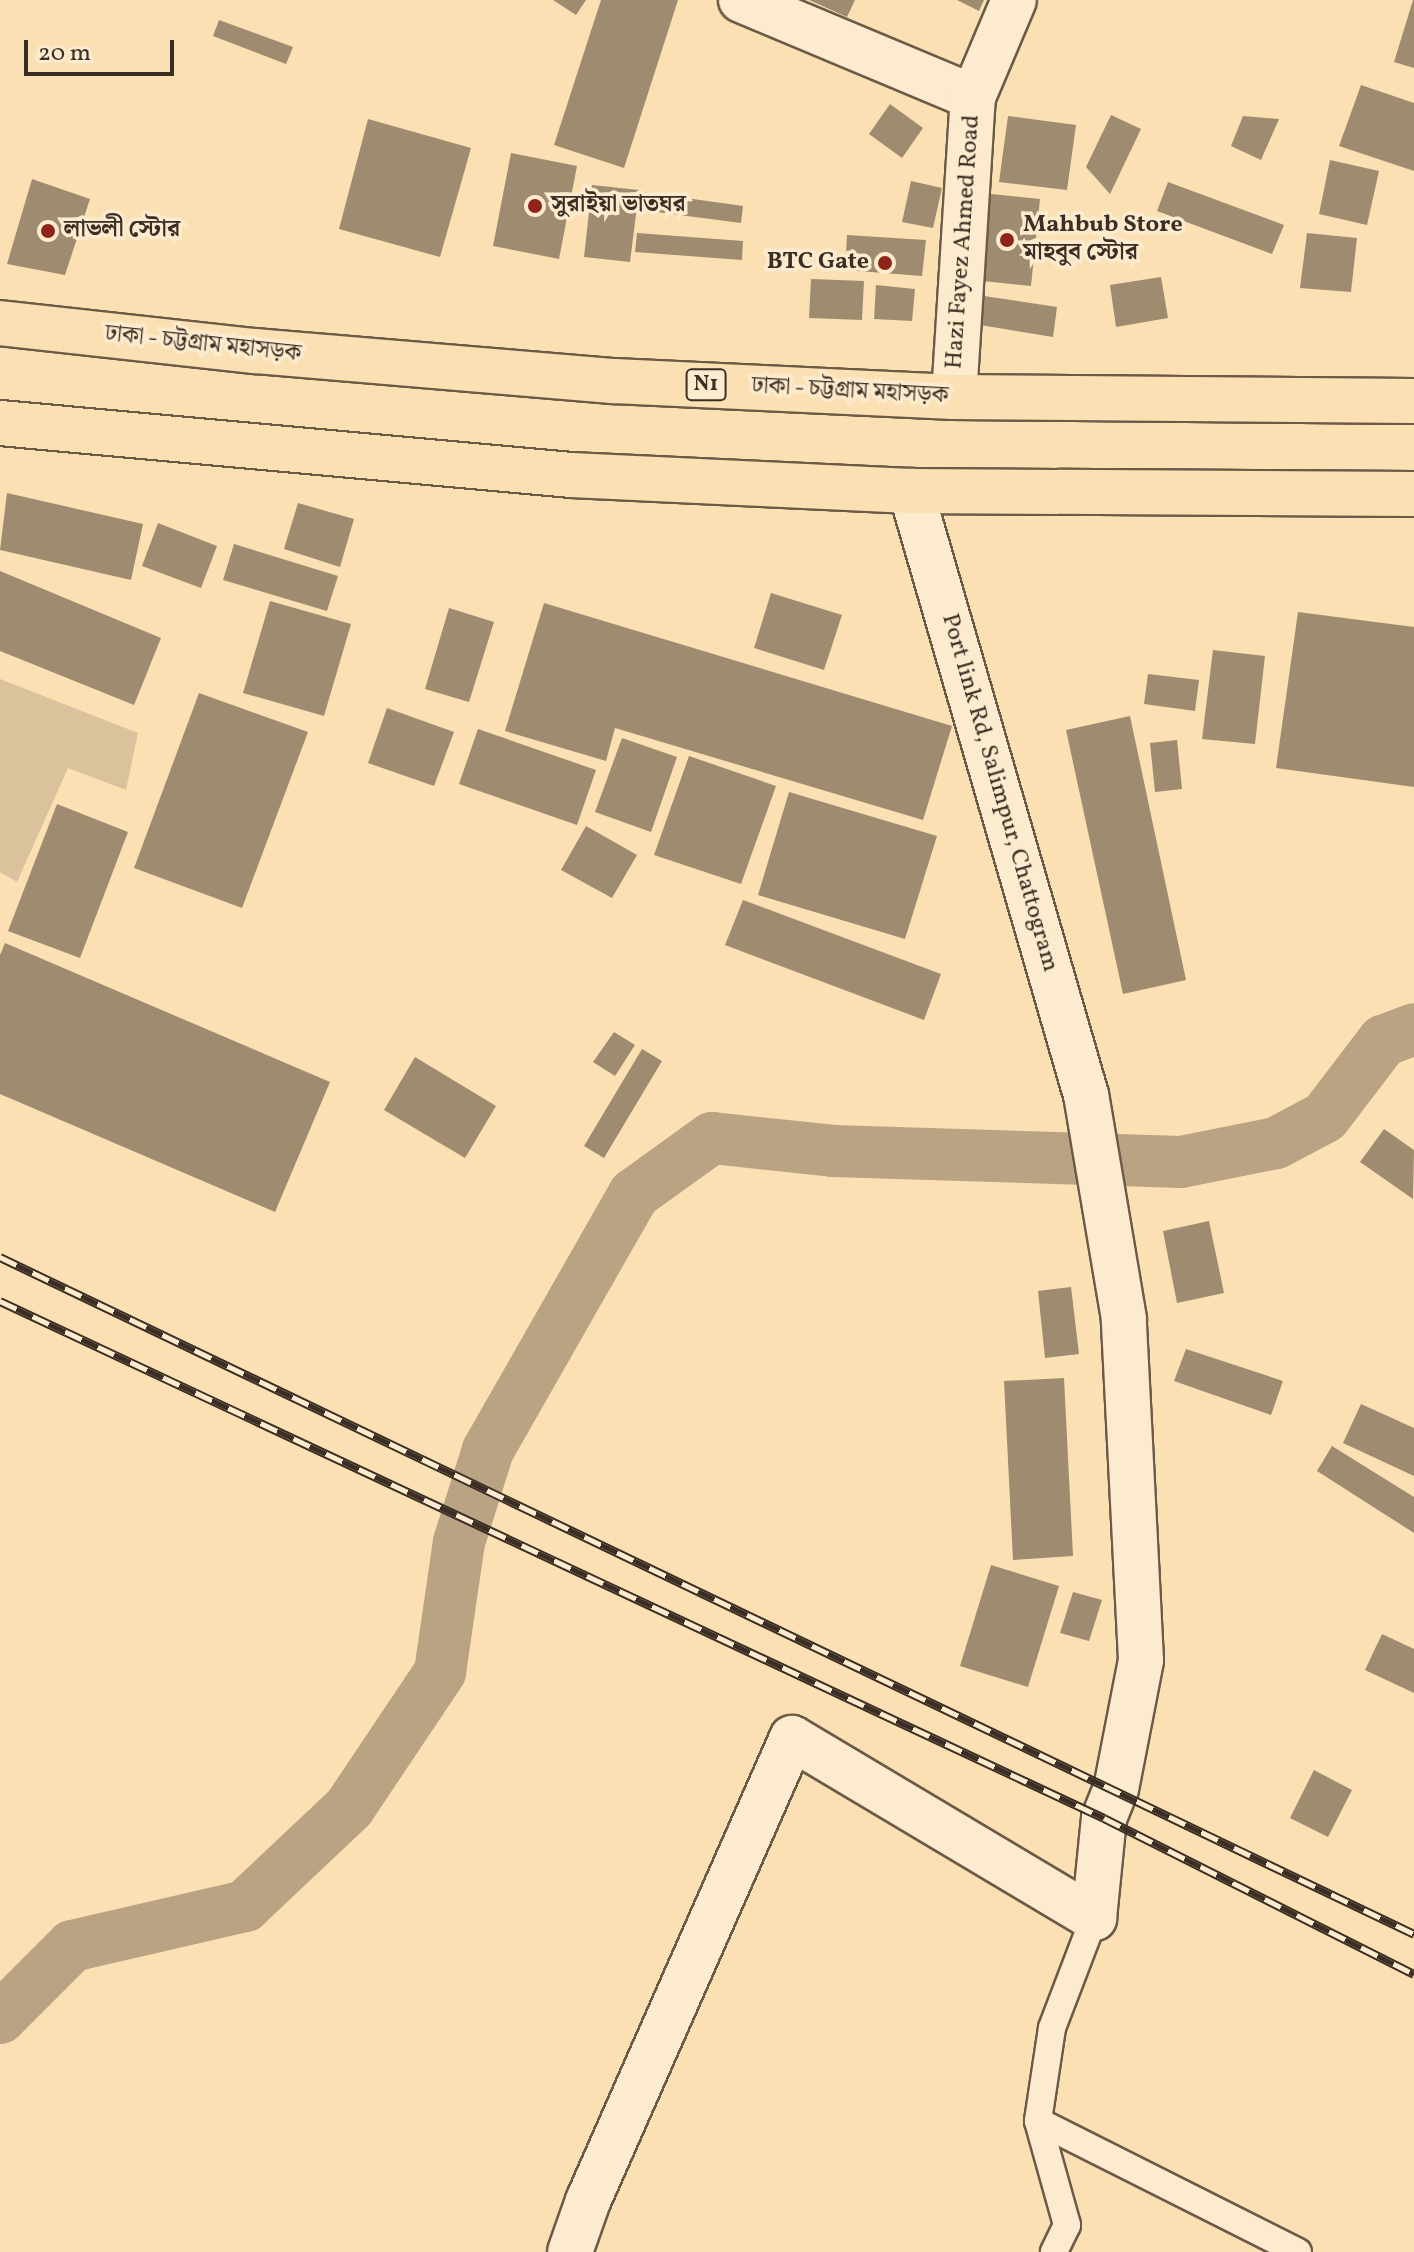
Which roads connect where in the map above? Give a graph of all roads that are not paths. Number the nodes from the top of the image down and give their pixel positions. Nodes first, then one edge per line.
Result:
1 (741, 0) edge
2 (1014, 0) edge
3 (973, 97) junction
4 (0, 323) edge
5 (954, 397) junction
6 (1414, 401) edge
7 (0, 423) edge
8 (911, 491) junction
9 (1414, 494) edge
10 (1094, 1918) junction
11 (1038, 2121) junction
12 (570, 2252) edge
13 (1054, 2252) edge
14 (1298, 2252) edge

1 - 3 street
2 - 3 street, Hazi Fayez Ahmed Road
3 - 5 street, Hazi Fayez Ahmed Road
4 - 5 highway, ঢাকা - চট্টগ্রাম মহাসড়ক / N1
5 - 6 highway, ঢাকা - চট্টগ্রাম মহাসড়ক / N1
7 - 8 highway
8 - 9 highway
8 - 10 street, Port link Rd, Salimpur, Chattogram
10 - 11 lane
10 - 12 street
11 - 13 lane
11 - 14 lane

